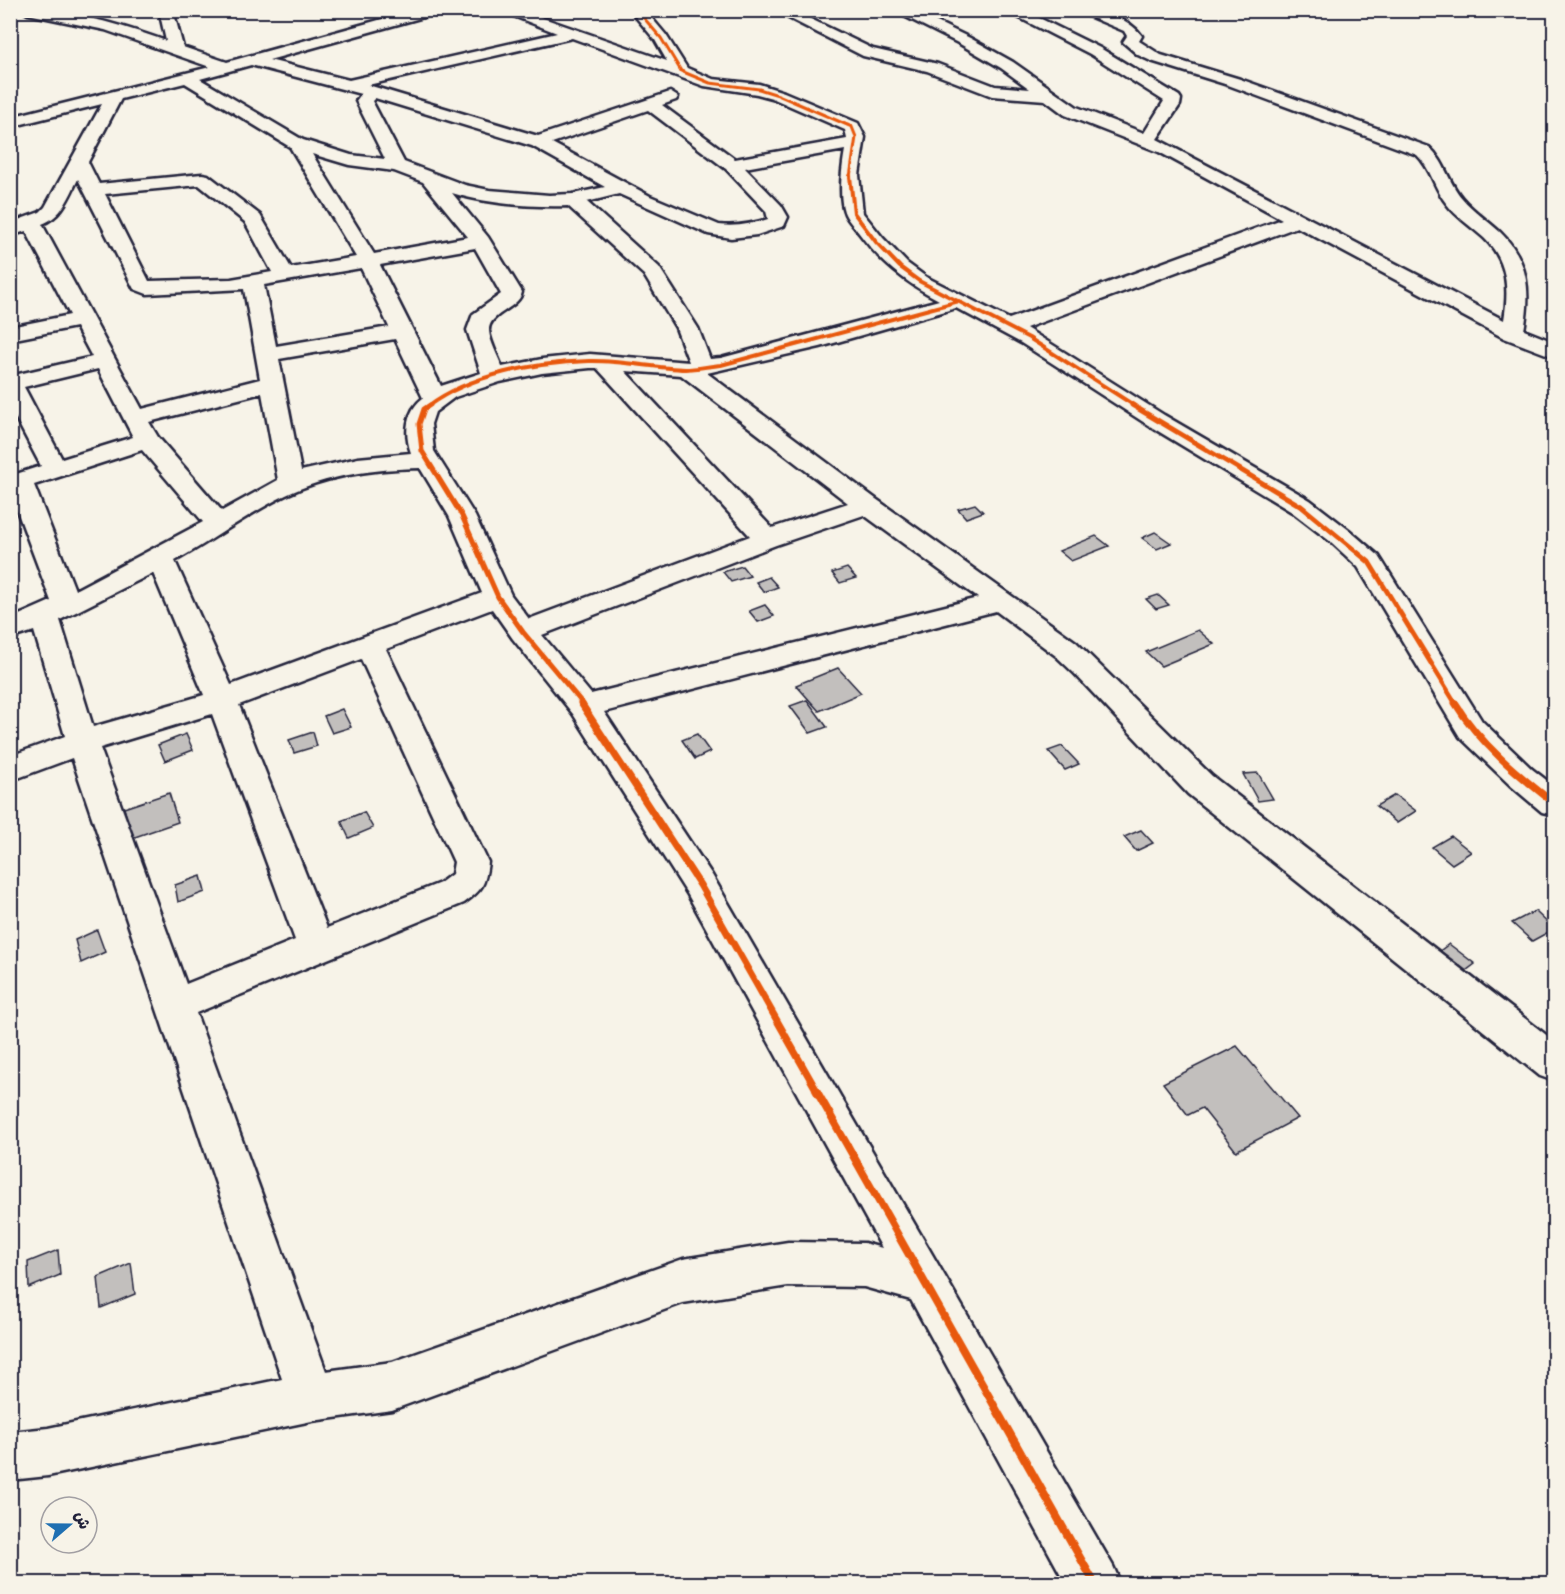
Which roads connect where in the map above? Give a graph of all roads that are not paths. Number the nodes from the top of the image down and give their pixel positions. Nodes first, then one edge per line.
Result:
1 (28, 10) edge
2 (166, 10) edge
3 (433, 10) edge
4 (505, 10) edge
5 (637, 10) edge
6 (780, 10) edge
7 (899, 10) edge
8 (1011, 10) edge
9 (1081, 10) edge
10 (572, 34) junction
11 (176, 51) junction
12 (249, 60) junction
13 (226, 67) junction
14 (681, 71) junction
15 (187, 78) junction
16 (710, 83) junction
17 (350, 85) junction
18 (371, 91) junction
19 (115, 95) junction
20 (1048, 95) junction
21 (650, 104) junction
22 (10, 122) edge
23 (1148, 141) junction
24 (538, 142) junction
25 (855, 143) junction
26 (297, 144) junction
27 (79, 162) junction
28 (732, 165) junction
29 (397, 166) junction
30 (430, 179) junction
31 (623, 188) junction
32 (93, 190) junction
33 (573, 200) junction
34 (1297, 220) junction
35 (21, 226) edge
36 (481, 241) junction
37 (368, 261) junction
38 (285, 276) junction
39 (253, 282) junction
40 (958, 301) junction
41 (84, 319) junction
42 (1007, 327) junction
43 (403, 331) junction
44 (1512, 333) junction
45 (10, 334) edge
46 (1554, 350) edge
47 (267, 354) junction
48 (106, 360) junction
49 (604, 362) junction
50 (694, 368) junction
51 (494, 376) junction
52 (272, 383) junction
53 (436, 400) junction
54 (135, 418) junction
55 (147, 440) junction
56 (429, 460) junction
57 (55, 469) junction
58 (15, 482) edge
59 (291, 483) junction
60 (867, 505) junction
61 (219, 524) junction
62 (767, 539) junction
63 (160, 558) junction
64 (498, 597) junction
65 (1002, 601) junction
66 (56, 610) junction
67 (10, 630) edge
68 (523, 632) junction
69 (370, 646) junction
70 (222, 700) junction
71 (584, 706) junction
72 (82, 742) junction
73 (10, 769) edge
74 (1554, 803) edge
75 (316, 949) junction
76 (175, 1005) junction
77 (1554, 1064) edge
78 (924, 1282) junction
79 (312, 1397) junction
80 (10, 1456) edge
81 (1095, 1584) edge

1 - 11 street
2 - 11 street
3 - 12 street
4 - 10 street
5 - 14 street
6 - 20 street
7 - 20 street
8 - 23 street
9 - 44 street
10 - 14 street
10 - 17 street
11 - 13 street
12 - 13 street
12 - 17 street
13 - 15 street
14 - 16 street
15 - 19 street
15 - 26 street
16 - 21 street
16 - 25 street
17 - 18 street
18 - 24 street
18 - 29 street
19 - 22 street
19 - 27 street
20 - 23 street
21 - 24 street
21 - 28 street
23 - 34 street
24 - 31 street
25 - 28 street
25 - 40 street
26 - 29 street
26 - 37 street
27 - 32 street
27 - 35 street
28 - 31 street
29 - 30 street
30 - 33 street
30 - 36 street
31 - 33 street
32 - 38 street
32 - 39 street
33 - 50 street
34 - 42 street
34 - 44 street
35 - 41 street
36 - 37 street
36 - 51 street
37 - 38 street
37 - 43 street
38 - 39 street
39 - 47 street
40 - 42 street
40 - 50 street
41 - 45 street
41 - 48 street
42 - 74 street
43 - 47 street
43 - 53 street
44 - 46 street
47 - 52 street
48 - 54 street
48 - 57 street
49 - 50 street
49 - 51 street
49 - 62 street
50 - 60 street
51 - 53 street
52 - 54 street
52 - 59 street
53 - 56 street
54 - 55 street
55 - 57 street
55 - 61 street
56 - 59 street
56 - 64 street
57 - 58 street
58 - 66 street
59 - 61 street
60 - 62 street
60 - 65 street
61 - 63 street
62 - 68 street
63 - 66 street
63 - 70 street
64 - 68 street
64 - 69 street
65 - 71 street
65 - 77 street
66 - 67 street
66 - 72 street
68 - 71 street
69 - 70 street
69 - 75 street
70 - 72 street
70 - 75 street
71 - 78 street
72 - 73 street
72 - 76 street
75 - 76 street
76 - 79 street
78 - 79 street
78 - 81 street
79 - 80 street

